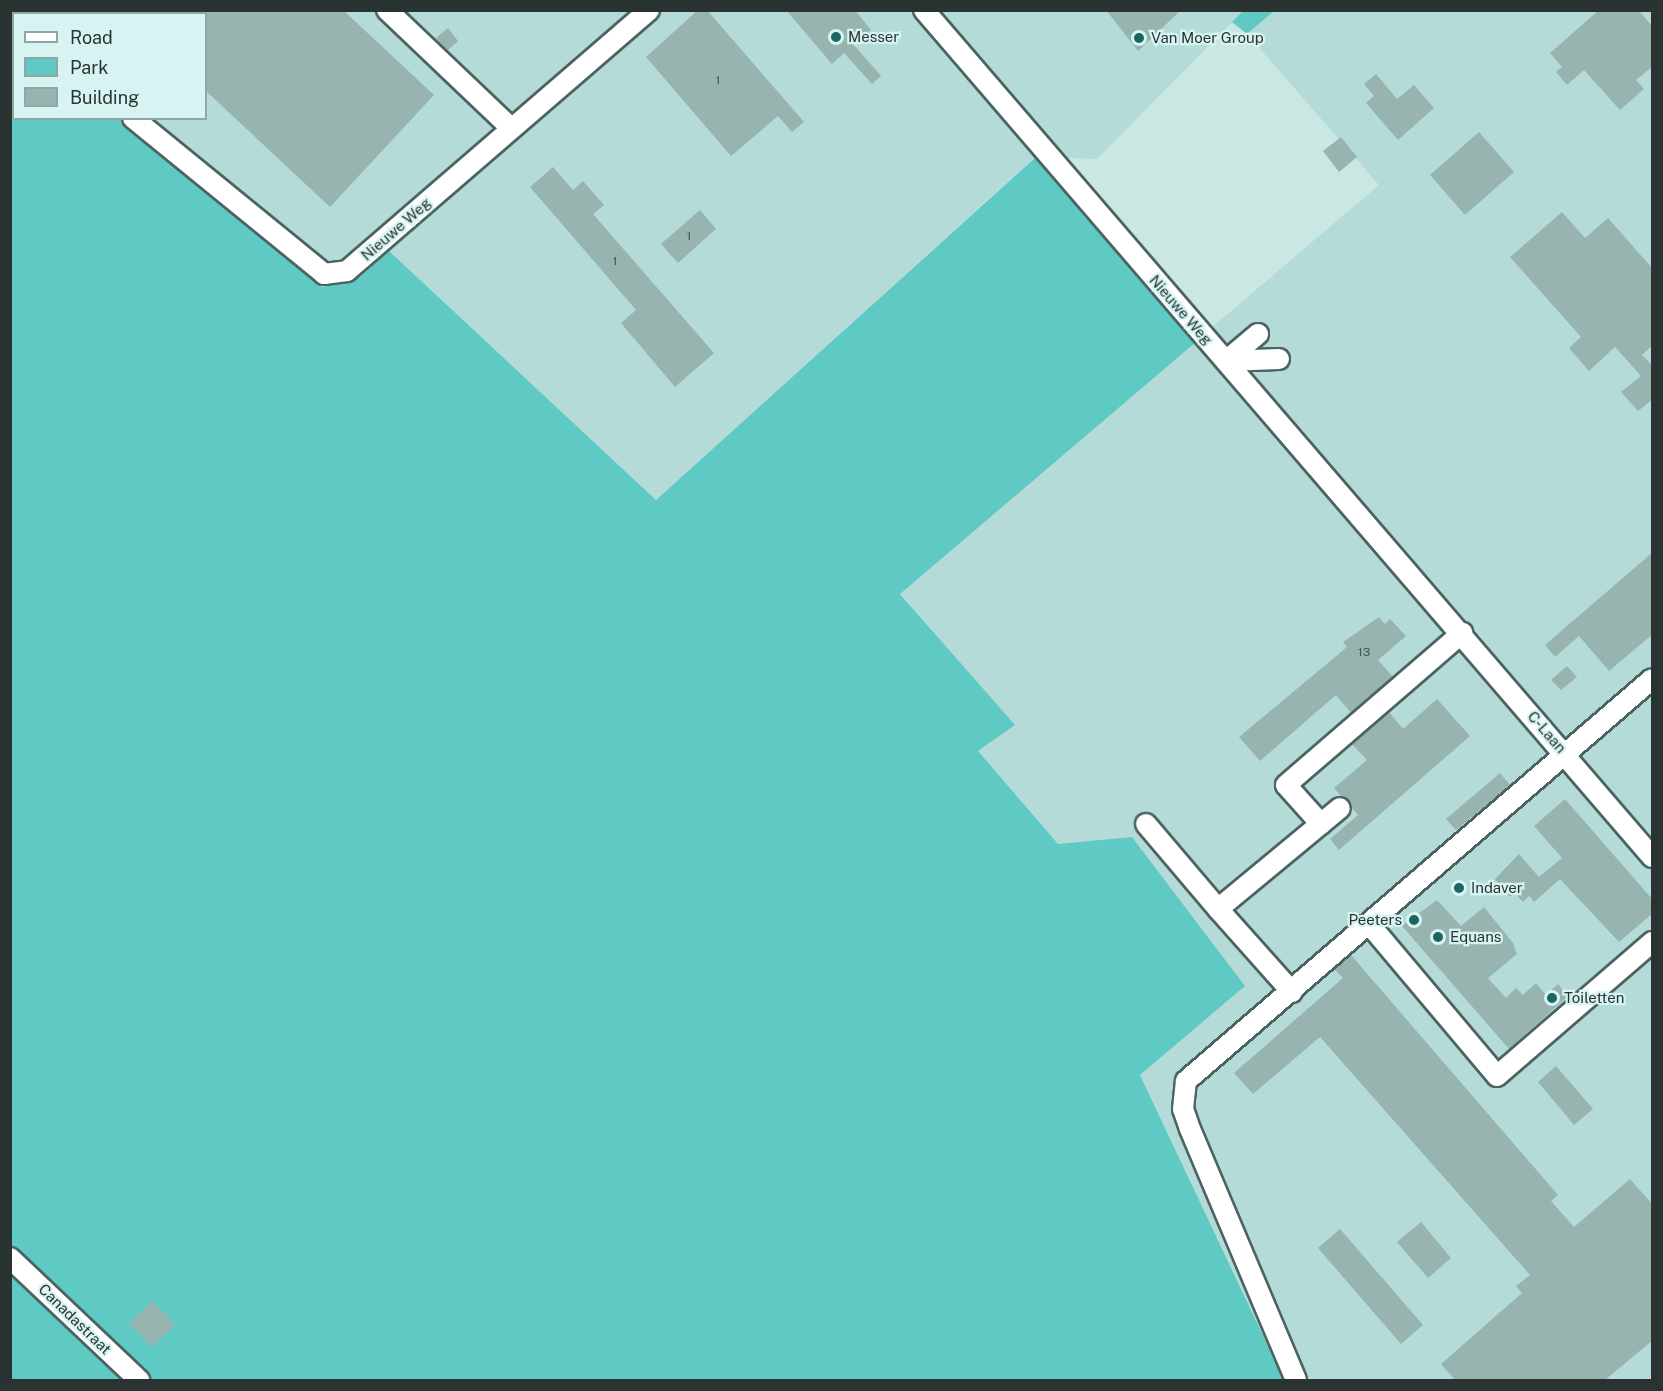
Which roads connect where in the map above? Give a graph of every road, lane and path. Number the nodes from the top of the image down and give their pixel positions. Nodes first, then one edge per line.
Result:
1 (387, 10) edge
2 (649, 10) edge
3 (924, 10) edge
4 (135, 120) edge
5 (511, 128) junction
6 (1258, 334) dead end
7 (1279, 359) dead end
8 (1226, 361) junction
9 (1440, 608) joint
10 (1462, 633) junction
11 (1653, 679) edge
12 (1567, 754) junction
13 (1340, 808) dead end
14 (1146, 824) dead end
15 (1321, 824) junction
16 (1653, 857) edge
17 (1218, 909) junction
18 (1370, 924) junction
19 (1653, 942) edge
20 (1292, 992) junction
21 (10, 1258) edge
22 (139, 1380) edge
23 (1296, 1380) edge

1 - 5 street
2 - 5 street, Nieuwe Weg
3 - 8 street, Nieuwe Weg
4 - 5 street, Nieuwe Weg
6 - 8 street
7 - 8 street
8 - 9 street, Nieuwe Weg
9 - 10 street, C-Laan
10 - 12 street, C-Laan
10 - 15 street
11 - 12 street
12 - 16 street, C-Laan
12 - 18 street
13 - 15 street
14 - 17 street
15 - 17 street
17 - 20 street
18 - 19 street
18 - 20 street
20 - 23 street
21 - 22 street, Canadastraat

